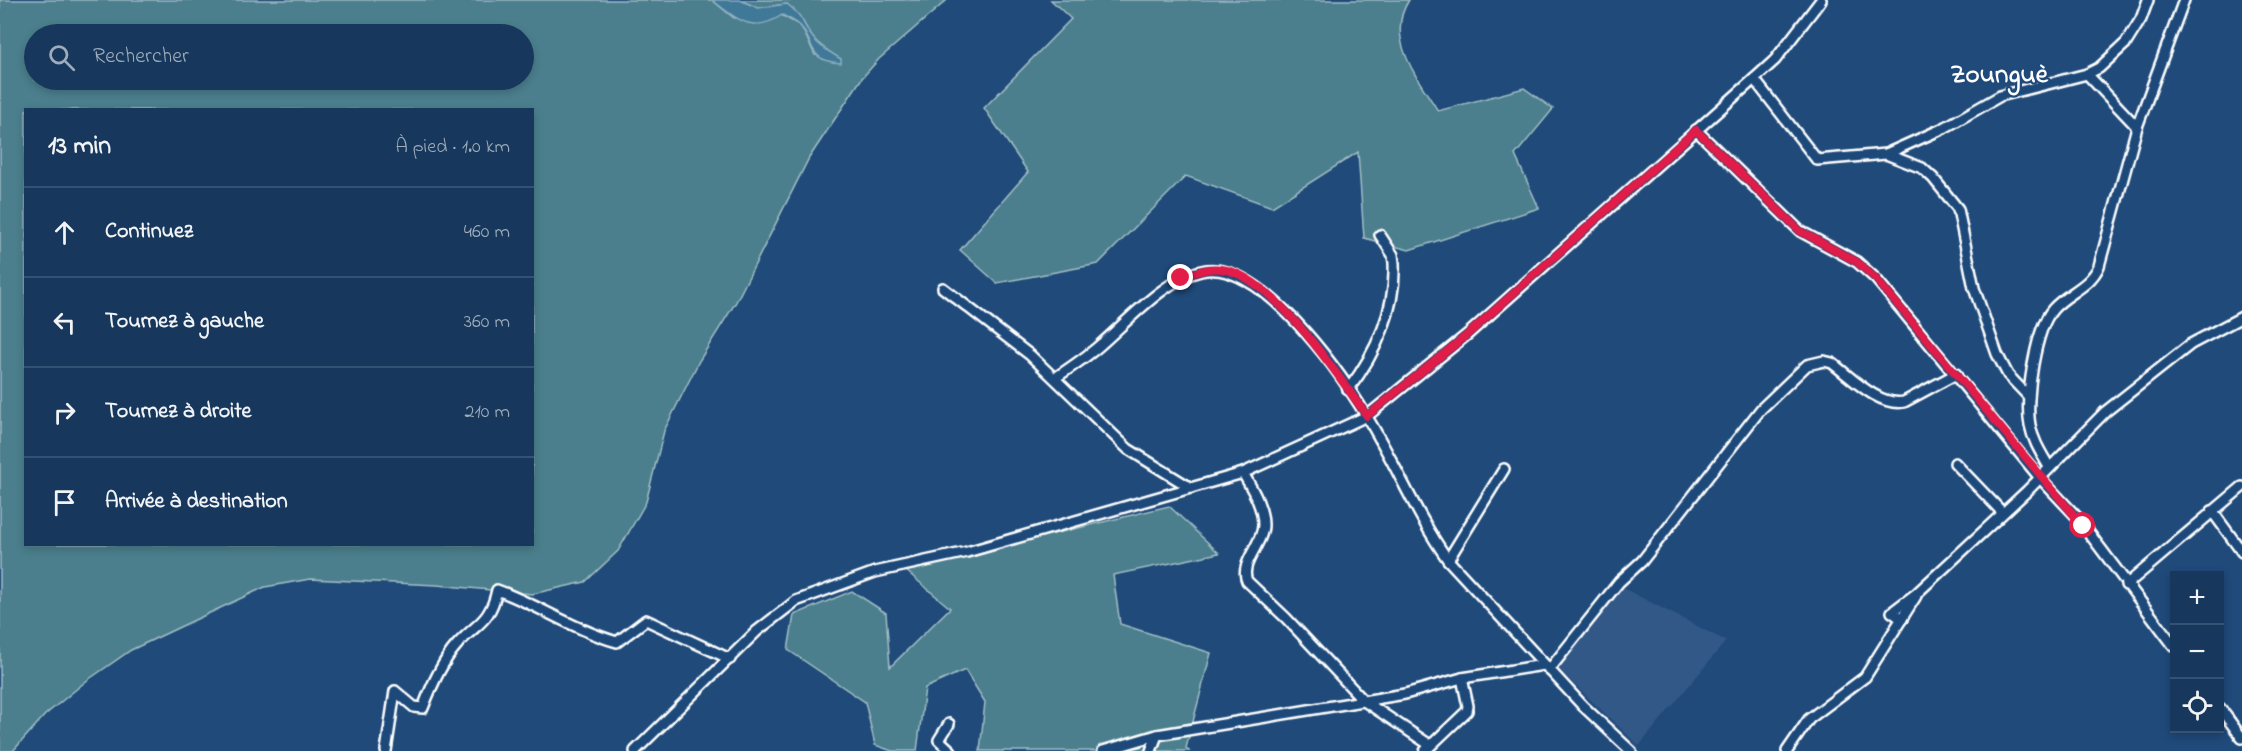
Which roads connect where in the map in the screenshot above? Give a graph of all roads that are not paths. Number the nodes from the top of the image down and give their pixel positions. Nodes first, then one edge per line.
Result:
1 (1821, 0) edge
2 (2148, 0) edge
3 (2181, 1) edge
4 (2087, 74) junction
5 (1754, 79) junction
6 (2138, 127) junction
7 (1696, 130) junction
8 (1886, 154) junction
9 (1380, 235) dead end
10 (943, 288) dead end
11 (2242, 317) edge
12 (1956, 374) junction
13 (1054, 378) junction
14 (1348, 390) junction
15 (2029, 397) junction
16 (1367, 416) junction
17 (1955, 463) dead end
18 (2049, 467) junction
19 (1504, 469) dead end
20 (1243, 473) junction
21 (2040, 478) junction
22 (1191, 488) junction
23 (2242, 488) edge
24 (2212, 511) junction
25 (2002, 512) junction
26 (2242, 552) edge
27 (1448, 560) junction
28 (2126, 585) junction
29 (2170, 640) edge
30 (730, 659) junction
31 (1547, 668) junction
32 (1462, 678) junction
33 (1364, 701) junction
34 (2224, 713) edge
35 (949, 724) dead end
36 (1157, 735) junction
37 (2242, 738) edge
38 (1427, 748) edge
39 (386, 751) edge
40 (635, 751) edge
41 (951, 751) edge
42 (1103, 751) edge
43 (1151, 751) edge
44 (1631, 751) edge
45 (1787, 751) edge

1 - 5 street
2 - 4 street
3 - 6 street
4 - 6 street
4 - 8 street
5 - 7 street
5 - 8 street
6 - 15 street
7 - 12 street
7 - 16 street
8 - 15 street
9 - 14 street
10 - 13 street
11 - 18 street
12 - 21 street
12 - 31 street
13 - 14 street
13 - 22 street
14 - 16 street
15 - 18 street
16 - 20 street
16 - 27 street
17 - 25 street
18 - 21 street
19 - 27 street
20 - 22 street
20 - 33 street
21 - 25 street
21 - 28 street
22 - 30 street
23 - 24 street
24 - 26 street
24 - 28 street
25 - 45 street
27 - 31 street
28 - 29 street
30 - 39 street
30 - 40 street
31 - 32 street
31 - 44 street
32 - 33 street
32 - 38 street
33 - 36 street
33 - 38 street
34 - 37 street
35 - 41 street
36 - 42 street
36 - 43 street

